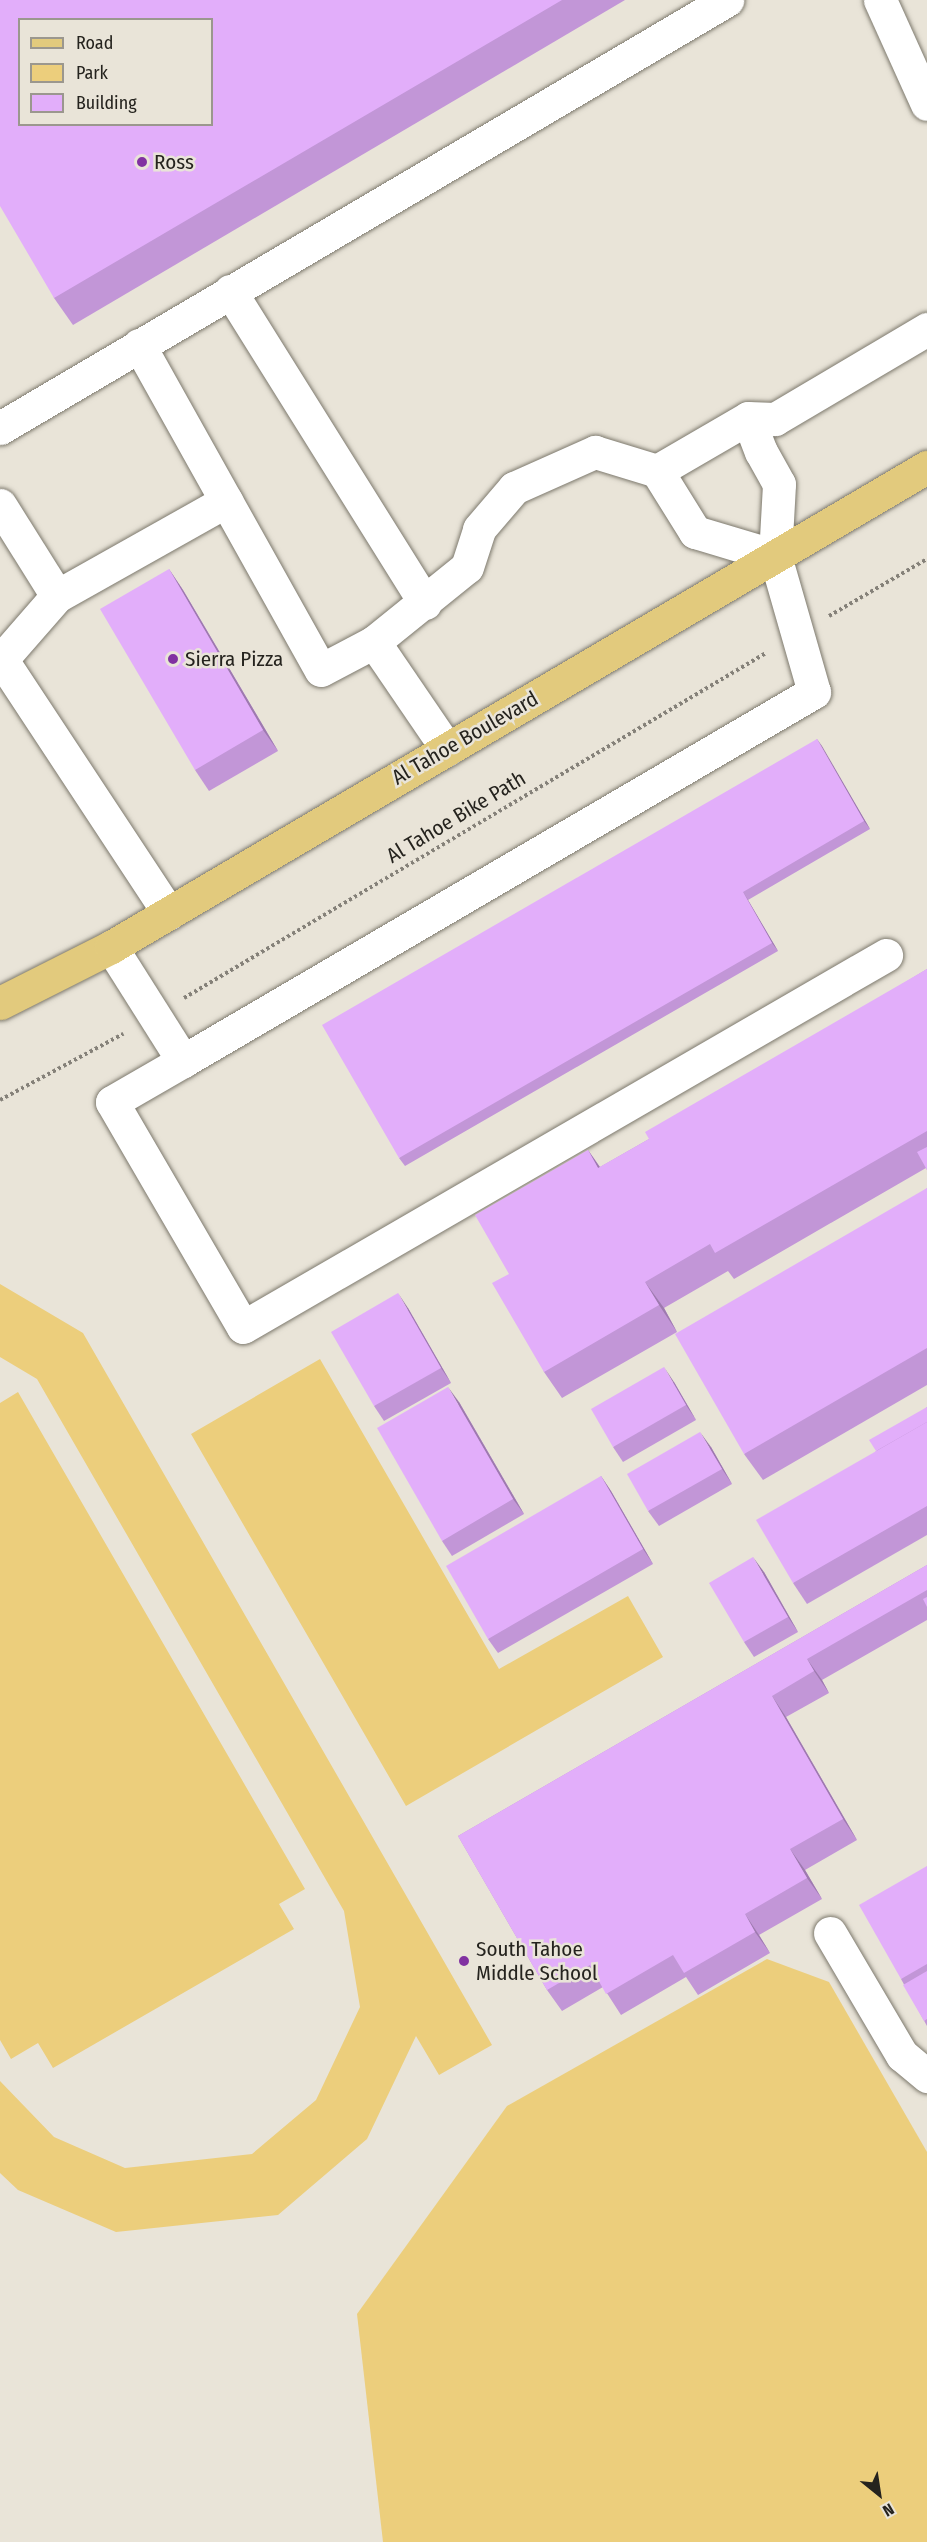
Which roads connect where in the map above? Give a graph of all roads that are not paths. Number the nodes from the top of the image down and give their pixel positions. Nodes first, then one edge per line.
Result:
1 (727, 0) edge
2 (880, 0) edge
3 (927, 104) edge
4 (230, 291) junction
5 (927, 329) edge
6 (139, 345) junction
7 (747, 418) junction
8 (0, 428) edge
9 (927, 467) edge
10 (657, 471) junction
11 (226, 501) junction
12 (0, 505) edge
13 (775, 556) junction
14 (57, 596) junction
15 (425, 603) junction
16 (374, 642) junction
17 (1, 658) edge
18 (447, 749) junction
19 (169, 913) junction
20 (111, 947) junction
21 (886, 955) dead end
22 (0, 1003) edge
23 (183, 1061) junction
24 (830, 1934) dead end
25 (927, 2076) edge

1 - 4 lane
2 - 3 lane
4 - 6 lane
4 - 15 lane
5 - 7 lane
6 - 8 lane
6 - 11 lane
7 - 10 lane
7 - 13 lane
9 - 13 main road, Al Tahoe Boulevard
10 - 13 lane
10 - 15 lane
11 - 14 lane
11 - 16 lane
12 - 14 lane
13 - 18 main road, Al Tahoe Boulevard
13 - 23 lane
14 - 17 lane
15 - 16 lane
16 - 18 lane
17 - 19 lane
18 - 19 main road, Al Tahoe Boulevard
19 - 20 main road, Al Tahoe Boulevard
20 - 22 main road, Al Tahoe Boulevard
20 - 23 lane
21 - 23 lane
24 - 25 lane

